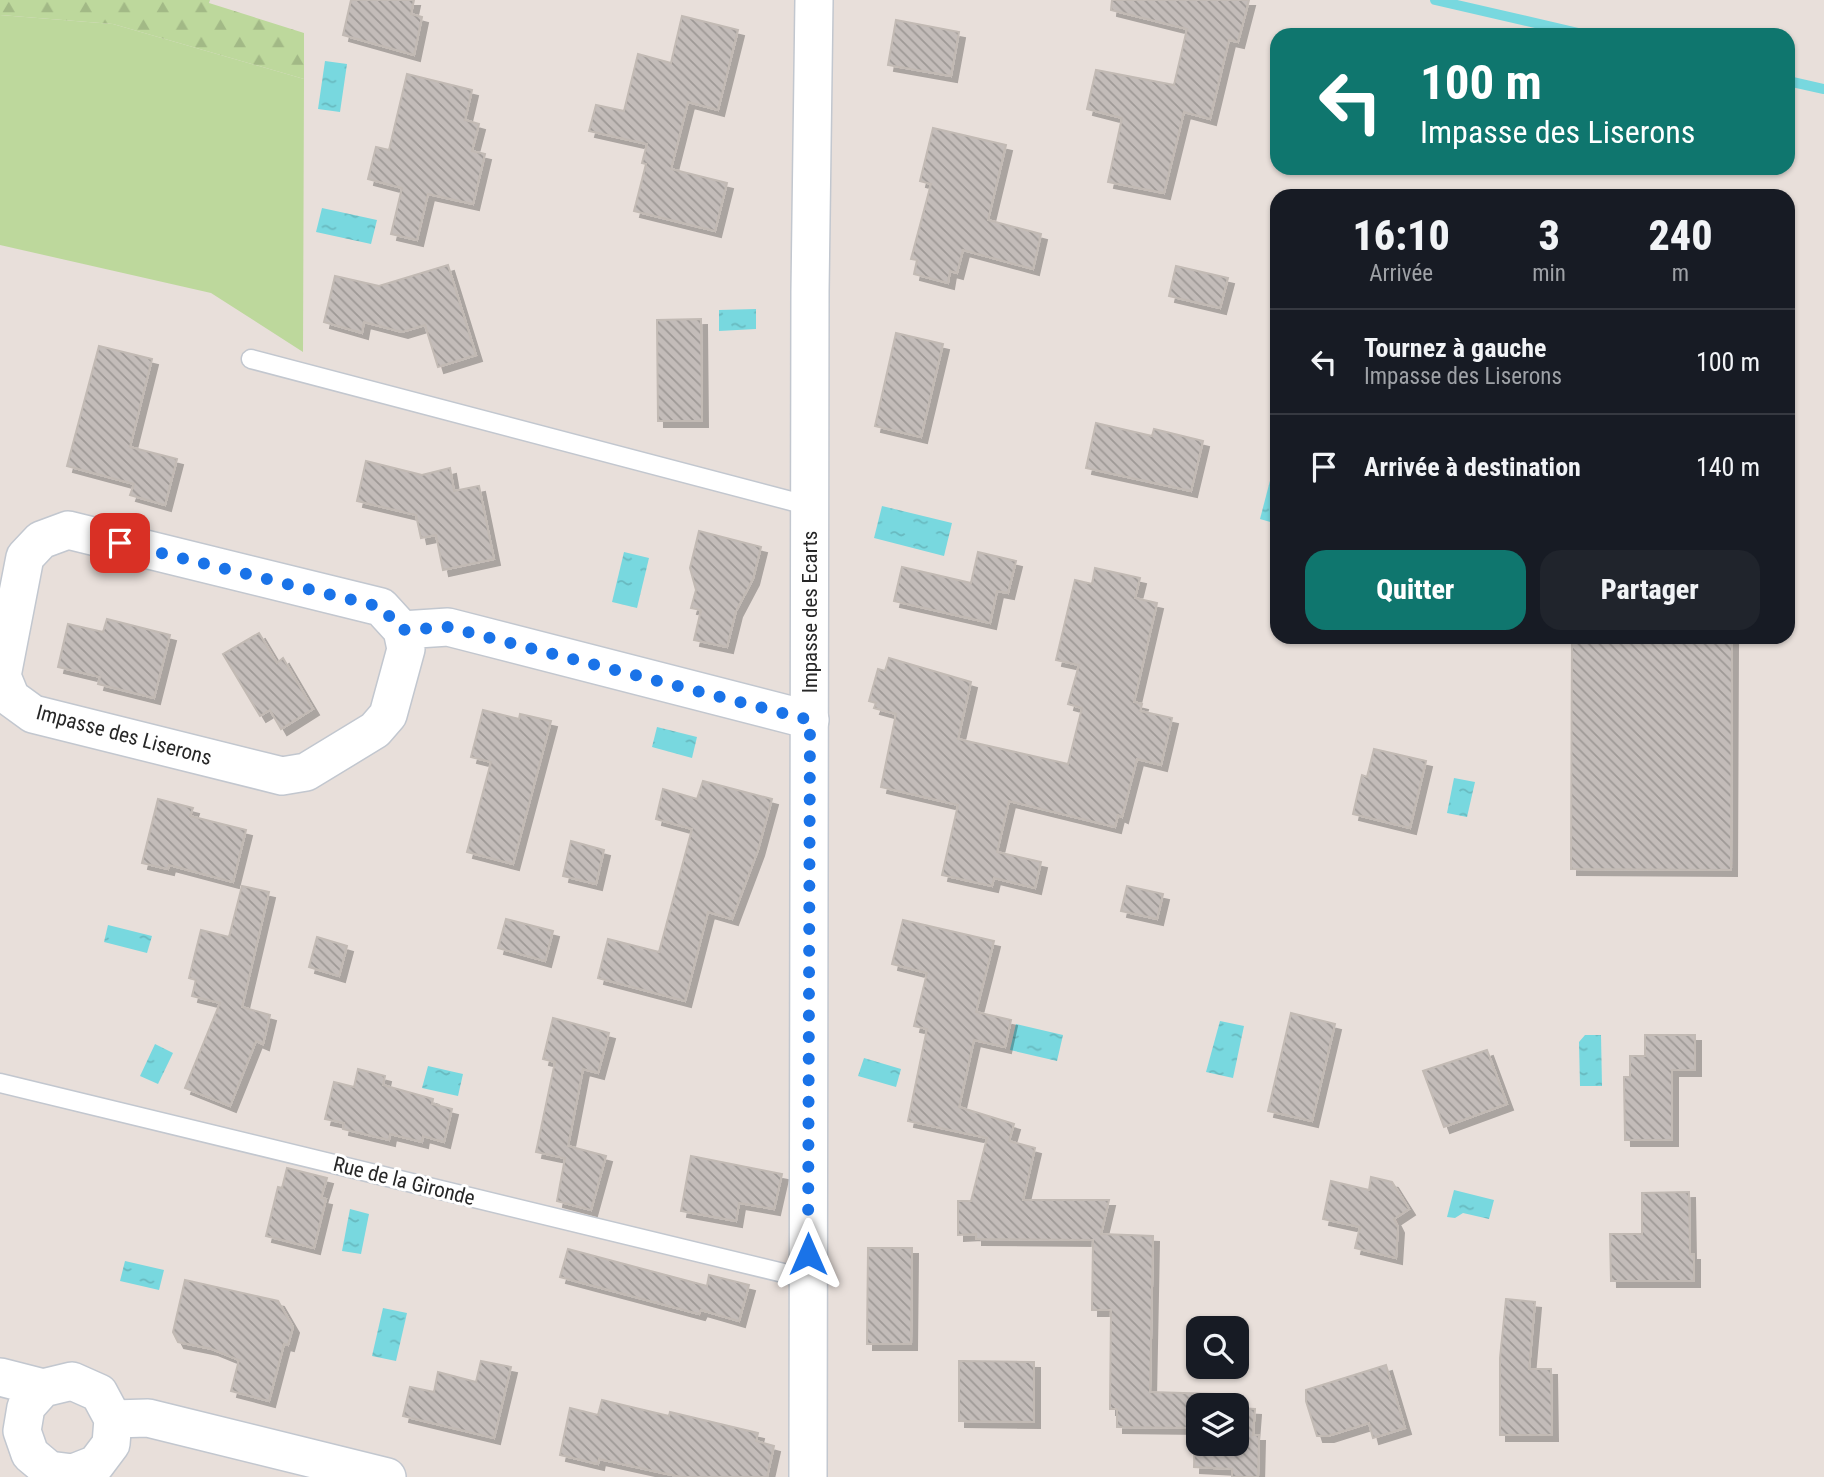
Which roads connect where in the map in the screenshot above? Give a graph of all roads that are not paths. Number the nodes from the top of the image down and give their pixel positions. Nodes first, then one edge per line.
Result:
1 (814, 0) edge
2 (251, 359) dead end
3 (810, 506) junction
4 (402, 630) junction
5 (810, 720) junction
6 (0, 1083) edge
7 (808, 1279) junction
8 (0, 1377) edge
9 (43, 1388) junction
10 (113, 1419) junction
11 (387, 1477) edge
12 (808, 1477) edge

1 - 3 street, Impasse des Ecarts
2 - 3 lane
3 - 5 street, Impasse des Ecarts
4 - 4 street, Impasse des Liserons
4 - 5 street
5 - 7 street, Impasse des Ecarts
6 - 7 lane, Rue de la Gironde
7 - 12 street, Impasse des Ecarts
8 - 9 street
9 - 10 street
9 - 10 street
10 - 11 street

